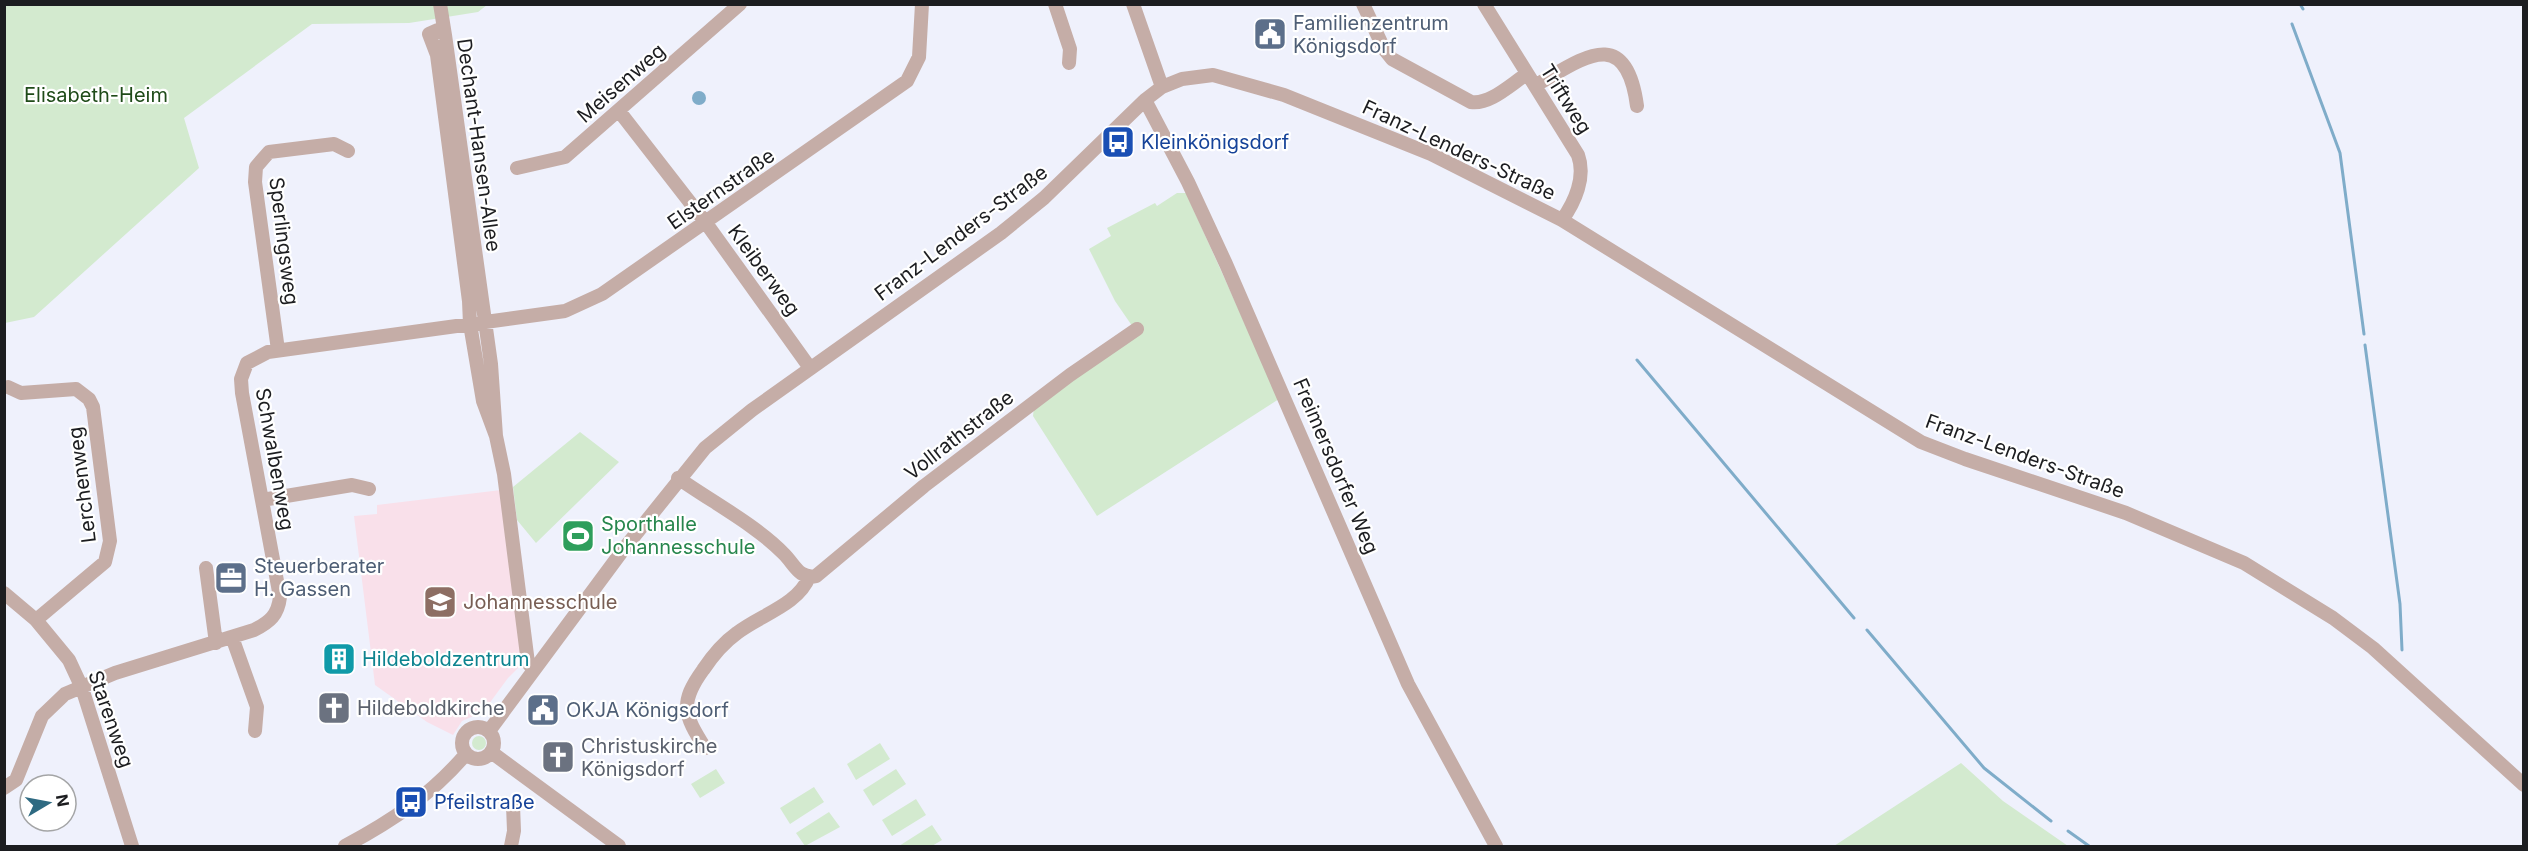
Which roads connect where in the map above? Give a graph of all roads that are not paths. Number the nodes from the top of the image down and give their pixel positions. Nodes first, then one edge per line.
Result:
1 (440, 4) edge
2 (740, 4) edge
3 (922, 4) edge
4 (1055, 4) edge
5 (1133, 4) edge
6 (1363, 4) edge
7 (1484, 4) edge
8 (445, 35) junction
9 (1069, 63) dead end
10 (1527, 74) junction
11 (1536, 85) junction
12 (1162, 87) junction
13 (1145, 100) junction
14 (1637, 106) dead end
15 (619, 111) junction
16 (348, 151) dead end
17 (516, 168) dead end
18 (1562, 220) junction
19 (706, 223) junction
20 (485, 322) junction
21 (470, 324) junction
22 (1137, 328) dead end
23 (278, 350) junction
24 (810, 368) junction
25 (8, 387) dead end
26 (496, 435) junction
27 (678, 478) junction
28 (369, 489) dead end
29 (262, 500) junction
30 (206, 568) dead end
31 (809, 577) junction
32 (4, 593) edge
33 (36, 620) junction
34 (232, 637) junction
35 (216, 642) junction
36 (534, 670) junction
37 (82, 688) junction
38 (255, 731) dead end
39 (489, 731) junction
40 (705, 748) dead end
41 (491, 753) junction
42 (466, 754) junction
43 (2523, 785) edge
44 (4, 788) edge
45 (513, 805) dead end
46 (132, 846) edge
47 (345, 846) edge
48 (511, 846) edge
49 (619, 846) edge
50 (1496, 846) edge

1 - 8 street
2 - 15 street, Meisenweg
3 - 19 street, Elsternstraße
4 - 9 street
5 - 12 street
6 - 10 street
7 - 10 street, Triftweg
8 - 20 street, Dechant-Hansen-Allee
8 - 21 street, Dechant-Hansen-Allee
10 - 11 street, Triftweg
11 - 14 street
11 - 18 street, Triftweg
12 - 13 street, Franz-Lenders-Straße
12 - 18 street, Franz-Lenders-Straße
13 - 24 street, Franz-Lenders-Straße
13 - 50 street, Freimersdorfer Weg
15 - 17 street, Meisenweg
15 - 19 street, Kleiberweg
16 - 23 street, Sperlingsweg
18 - 43 street, Franz-Lenders-Straße
19 - 20 street, Elsternstraße
19 - 24 street, Kleiberweg
20 - 21 street, Elsternstraße
20 - 26 street, Dechant-Hansen-Allee
21 - 23 street, Schwalbenweg
21 - 26 street, Dechant-Hansen-Allee
22 - 31 street, Vollrathstraße
23 - 29 street, Schwalbenweg
24 - 27 street, Franz-Lenders-Straße
25 - 33 street, Lerchenweg
26 - 36 street, Dechant-Hansen-Allee
27 - 31 street
27 - 36 street, Franz-Lenders-Straße
28 - 29 street
29 - 34 street, Schwalbenweg
30 - 35 street
31 - 40 street, Vollrathstraße
32 - 33 street, Starenweg
33 - 37 street, Starenweg
34 - 35 street, Schwalbenweg
34 - 38 street
35 - 37 street, Schwalbenweg
36 - 39 street, Franz-Lenders-Straße
37 - 44 street, Schwalbenweg
37 - 46 street, Starenweg
39 - 41 street
39 - 42 street
41 - 42 street
41 - 49 street
42 - 47 street
45 - 48 street

